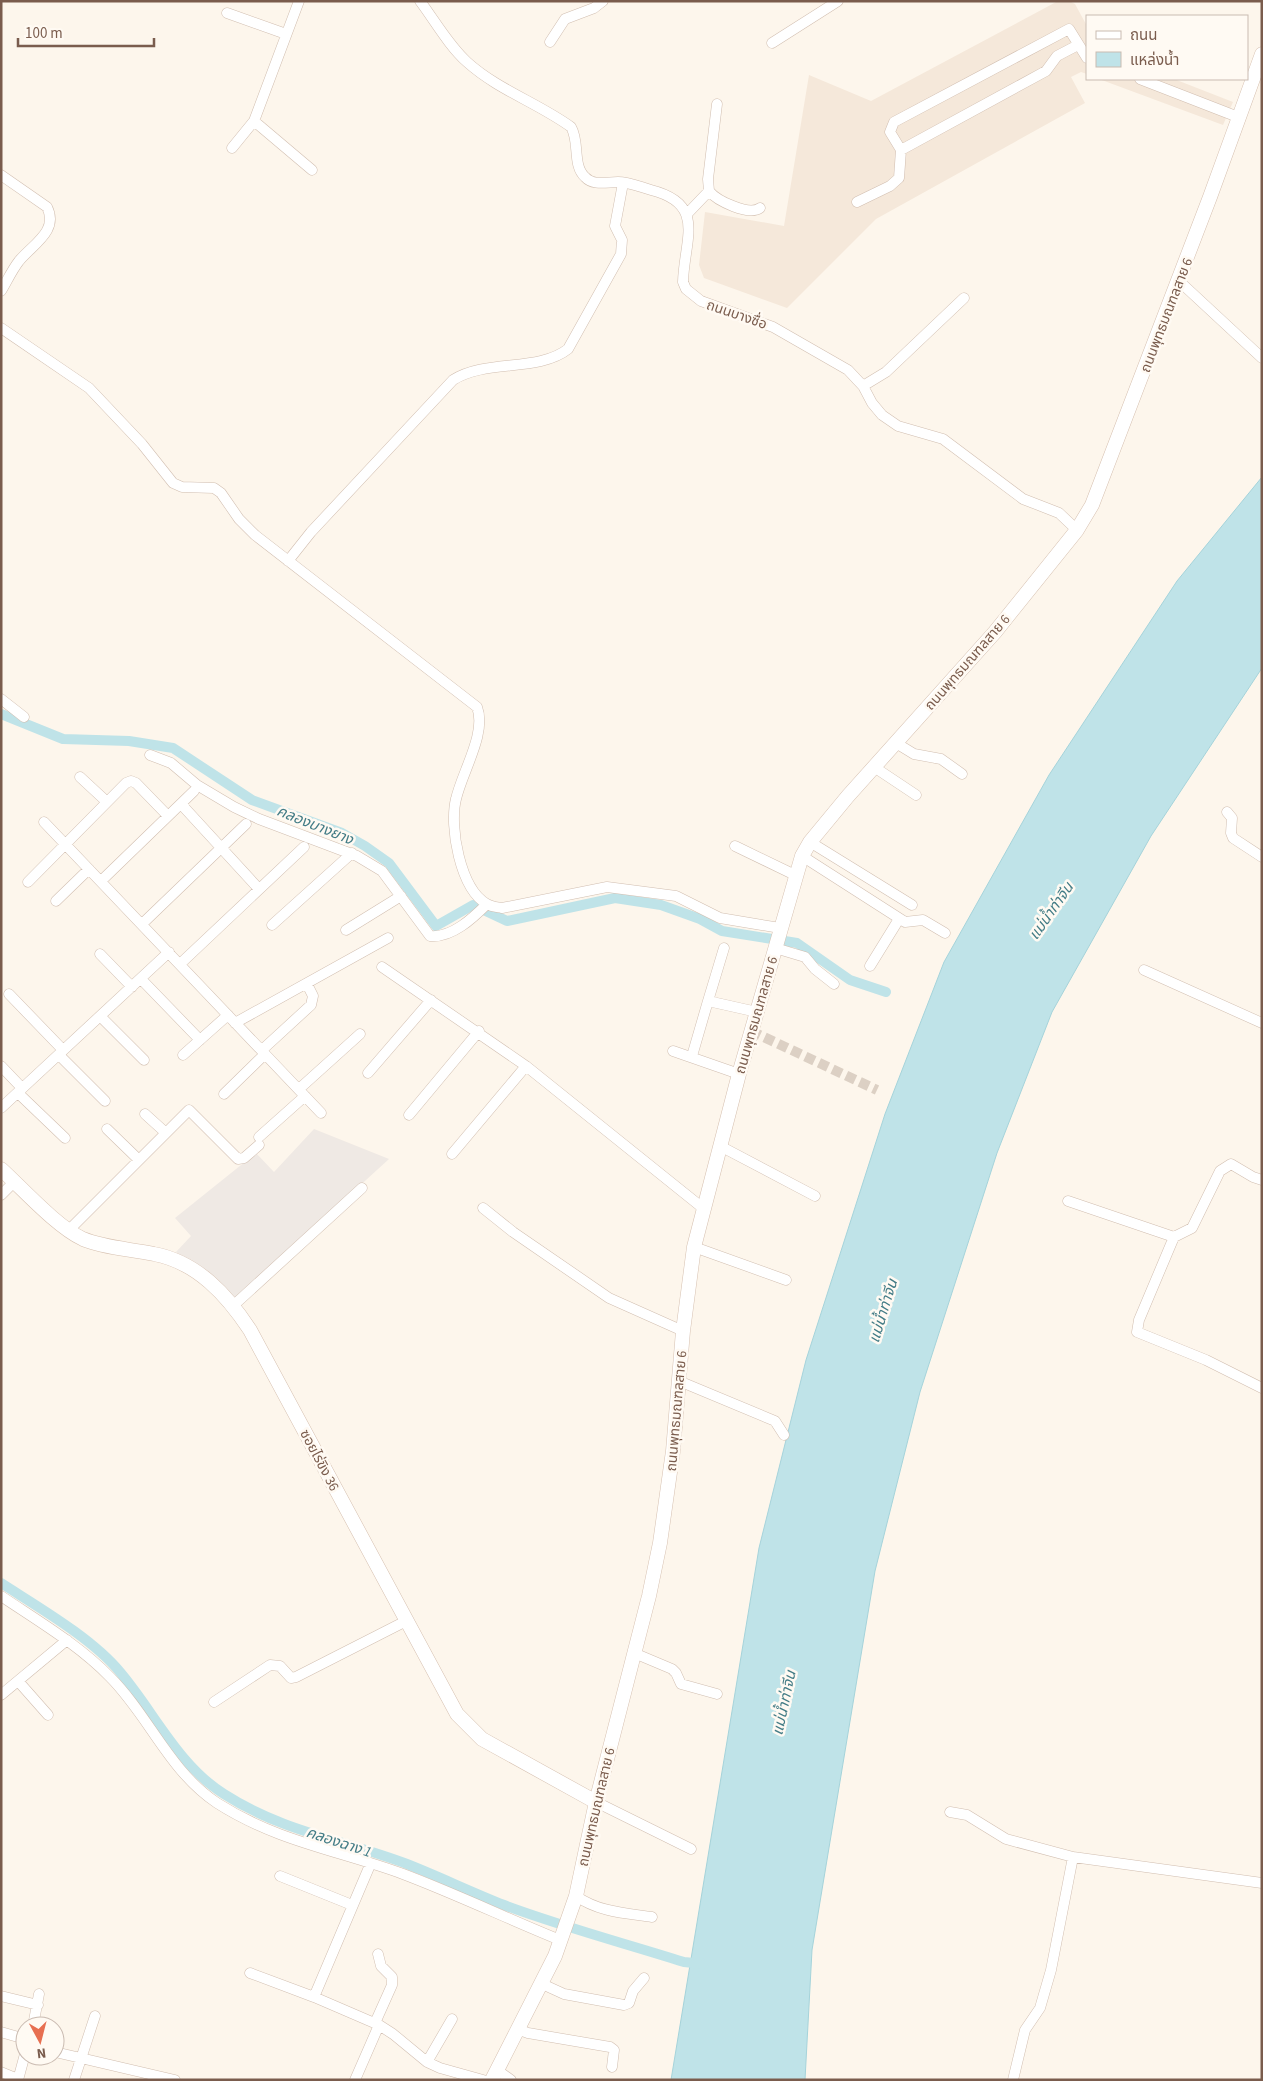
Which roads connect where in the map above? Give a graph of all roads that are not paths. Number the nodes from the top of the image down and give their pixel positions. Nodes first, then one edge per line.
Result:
1 (299, 1) edge
2 (420, 1) edge
3 (603, 1) edge
4 (838, 1) edge
5 (227, 13) dead end
6 (286, 34) junction
7 (550, 42) dead end
8 (772, 43) dead end
9 (1078, 44) junction
10 (1262, 54) edge
11 (1086, 56) edge
12 (1143, 80) edge
13 (717, 104) dead end
14 (1238, 117) junction
15 (254, 121) junction
16 (232, 148) dead end
17 (901, 150) junction
18 (312, 170) dead end
19 (1, 175) edge
20 (623, 182) junction
21 (705, 195) junction
22 (857, 202) dead end
23 (760, 208) dead end
24 (688, 212) junction
25 (1179, 281) junction
26 (1, 291) edge
27 (964, 298) dead end
28 (1, 328) edge
29 (1262, 358) edge
30 (863, 386) junction
31 (1077, 530) junction
32 (288, 561) junction
33 (1, 699) edge
34 (24, 717) dead end
35 (896, 743) junction
36 (150, 755) dead end
37 (874, 768) junction
38 (962, 774) dead end
39 (80, 777) dead end
40 (194, 791) dead end
41 (916, 795) dead end
42 (107, 802) junction
43 (181, 804) junction
44 (1227, 812) dead end
45 (168, 816) junction
46 (44, 822) dead end
47 (246, 824) dead end
48 (810, 842) junction
49 (65, 845) junction
50 (736, 846) dead end
51 (304, 847) dead end
52 (220, 849) junction
53 (352, 854) junction
54 (802, 856) junction
55 (1262, 857) edge
56 (89, 869) junction
57 (795, 875) junction
58 (101, 881) junction
59 (28, 882) dead end
60 (259, 889) junction
61 (401, 896) junction
62 (56, 901) dead end
63 (912, 905) dead end
64 (486, 906) junction
65 (899, 919) junction
66 (142, 924) junction
67 (272, 925) dead end
68 (780, 928) junction
69 (346, 930) dead end
70 (945, 934) dead end
71 (388, 938) dead end
72 (724, 948) dead end
73 (775, 948) junction
74 (169, 952) junction
75 (100, 954) dead end
76 (180, 964) junction
77 (870, 966) dead end
78 (382, 968) dead end
79 (1144, 970) dead end
80 (141, 979) junction
81 (306, 984) junction
82 (834, 984) dead end
83 (132, 987) junction
84 (9, 994) dead end
85 (431, 1000) junction
86 (708, 1001) junction
87 (757, 1012) junction
88 (100, 1016) junction
89 (232, 1019) junction
90 (1262, 1023) edge
91 (478, 1031) junction
92 (360, 1034) dead end
93 (200, 1040) junction
94 (673, 1051) dead end
95 (61, 1052) junction
96 (264, 1052) junction
97 (183, 1055) dead end
98 (692, 1056) junction
99 (144, 1060) dead end
100 (1, 1066) edge
101 (526, 1066) junction
102 (368, 1073) dead end
103 (739, 1074) junction
104 (20, 1091) junction
105 (302, 1093) junction
106 (224, 1094) dead end
107 (105, 1101) dead end
108 (1, 1108) edge
109 (321, 1113) dead end
110 (146, 1114) dead end
111 (409, 1115) dead end
112 (107, 1129) dead end
113 (166, 1133) junction
114 (65, 1138) dead end
115 (720, 1146) junction
116 (452, 1154) dead end
117 (139, 1160) junction
118 (1, 1169) edge
119 (1262, 1180) edge
120 (15, 1181) junction
121 (362, 1188) dead end
122 (1, 1195) edge
123 (815, 1196) dead end
124 (1068, 1201) dead end
125 (484, 1208) dead end
126 (704, 1209) junction
127 (69, 1230) junction
128 (1174, 1237) junction
129 (694, 1247) junction
130 (786, 1280) dead end
131 (234, 1305) junction
132 (683, 1331) junction
133 (679, 1381) junction
134 (1262, 1388) edge
135 (784, 1435) dead end
136 (1, 1596) edge
137 (406, 1621) junction
138 (67, 1640) junction
139 (634, 1653) junction
140 (18, 1681) junction
141 (717, 1694) dead end
142 (1, 1695) edge
143 (214, 1702) dead end
144 (48, 1715) dead end
145 (596, 1802) junction
146 (950, 1812) dead end
147 (691, 1848) dead end
148 (1074, 1857) junction
149 (370, 1865) junction
150 (280, 1876) dead end
151 (1262, 1883) edge
152 (576, 1896) junction
153 (352, 1905) junction
154 (652, 1917) dead end
155 (561, 1939) junction
156 (378, 1954) dead end
157 (250, 1973) dead end
158 (644, 1978) dead end
159 (540, 1983) junction
160 (1, 1996) edge
161 (314, 1997) junction
162 (35, 2016) edge
163 (95, 2016) dead end
164 (452, 2019) dead end
165 (377, 2024) junction
166 (517, 2029) junction
167 (1, 2032) edge
168 (15, 2036) edge
169 (65, 2054) edge
170 (80, 2058) junction
171 (427, 2062) junction
172 (22, 2066) edge
173 (612, 2067) dead end
174 (1, 2072) edge
175 (494, 2075) edge
176 (18, 2079) edge
177 (74, 2080) edge
178 (175, 2080) edge
179 (355, 2080) edge
180 (483, 2080) edge
181 (511, 2080) edge
182 (1013, 2080) edge

1 - 6 street
2 - 20 street
3 - 7 street
4 - 8 street
5 - 6 street
6 - 15 street
9 - 11 street
9 - 17 street
9 - 17 street
10 - 14 main road, ถนนพุทธมณฑลสาย 6
12 - 14 street
13 - 21 street
14 - 25 main road, ถนนพุทธมณฑลสาย 6
15 - 16 street
15 - 18 street
17 - 22 street
19 - 26 street
20 - 24 street
20 - 32 street
21 - 23 street
21 - 24 street
24 - 30 street, ถนนบางซื่อ
25 - 29 street
25 - 31 main road, ถนนพุทธมณฑลสาย 6
27 - 30 street
28 - 32 street
30 - 31 street, ถนนบางซื่อ
31 - 35 main road, ถนนพุทธมณฑลสาย 6
32 - 64 street
33 - 34 street
35 - 37 main road, ถนนพุทธมณฑลสาย 6
35 - 38 street
36 - 53 street
37 - 41 street
37 - 48 main road, ถนนพุทธมณฑลสาย 6
39 - 42 street
40 - 43 street
42 - 45 street
42 - 49 street
43 - 45 street
43 - 52 street
44 - 55 street
45 - 58 street
46 - 49 street
47 - 52 street
48 - 54 main road, ถนนพุทธมณฑลสาย 6
48 - 63 street
49 - 56 street
49 - 59 street
50 - 57 street
51 - 60 street
52 - 60 street
52 - 66 street
53 - 61 street
53 - 67 street
54 - 57 main road, ถนนพุทธมณฑลสาย 6
54 - 65 street
56 - 58 street
56 - 62 street
57 - 68 main road, ถนนพุทธมณฑลสาย 6
58 - 66 street
60 - 76 street
61 - 64 street
61 - 69 street
64 - 68 street
65 - 70 street
65 - 77 street
66 - 74 street
68 - 73 main road, ถนนพุทธมณฑลสาย 6
71 - 81 street
72 - 86 street
73 - 82 street
73 - 87 main road, ถนนพุทธมณฑลสาย 6
74 - 76 street
74 - 80 street
75 - 83 street
76 - 89 street
78 - 85 street
79 - 90 street
80 - 83 street
80 - 93 street
81 - 89 street
81 - 96 street
83 - 88 street
84 - 95 street
85 - 91 street
85 - 102 street
86 - 87 street
86 - 98 street
87 - 103 main road, ถนนพุทธมณฑลสาย 6
88 - 95 street
88 - 99 street
89 - 93 street
89 - 96 street
91 - 101 street
91 - 111 street
92 - 105 street
93 - 97 street
94 - 98 street
95 - 104 street
95 - 107 street
96 - 105 street
96 - 106 street
98 - 103 street
100 - 104 street
101 - 116 street
101 - 126 street
103 - 115 main road, ถนนพุทธมณฑลสาย 6
104 - 108 street
104 - 114 street
105 - 109 street
105 - 113 street
110 - 113 street
112 - 117 street
113 - 117 street
115 - 123 street
115 - 126 main road, ถนนพุทธมณฑลสาย 6
117 - 127 street
118 - 120 main road, ซอยไร่ขิง 36
119 - 128 street
120 - 122 street
120 - 127 main road, ซอยไร่ขิง 36
121 - 131 street
124 - 128 street
125 - 132 street
126 - 129 main road, ถนนพุทธมณฑลสาย 6
127 - 131 main road, ซอยไร่ขิง 36
128 - 134 street
129 - 130 street
129 - 132 main road, ถนนพุทธมณฑลสาย 6
131 - 137 main road, ซอยไร่ขิง 36
132 - 133 main road, ถนนพุทธมณฑลสาย 6
133 - 135 street
133 - 139 main road, ถนนพุทธมณฑลสาย 6
136 - 138 street
137 - 143 street
137 - 145 main road, ซอยไร่ขิง 36
138 - 140 street
138 - 149 street
139 - 141 street
139 - 145 main road, ถนนพุทธมณฑลสาย 6
140 - 142 street
140 - 144 street
145 - 147 street
145 - 152 main road, ถนนพุทธมณฑลสาย 6
146 - 148 street
148 - 151 street
148 - 182 street
149 - 153 street
149 - 155 street
150 - 153 street
152 - 154 street
152 - 155 main road, ถนนพุทธมณฑลสาย 6
153 - 161 street
155 - 159 main road, ถนนพุทธมณฑลสาย 6
156 - 165 street
157 - 161 street
158 - 159 street
159 - 166 main road, ถนนพุทธมณฑลสาย 6
160 - 162 street
161 - 165 street
163 - 170 street
164 - 171 street
165 - 171 street
165 - 179 street
166 - 173 street
166 - 175 main road, ถนนพุทธมณฑลสาย 6
167 - 168 street
169 - 170 street
170 - 177 street
170 - 178 street
171 - 180 street
172 - 176 street
174 - 176 street
175 - 181 street

